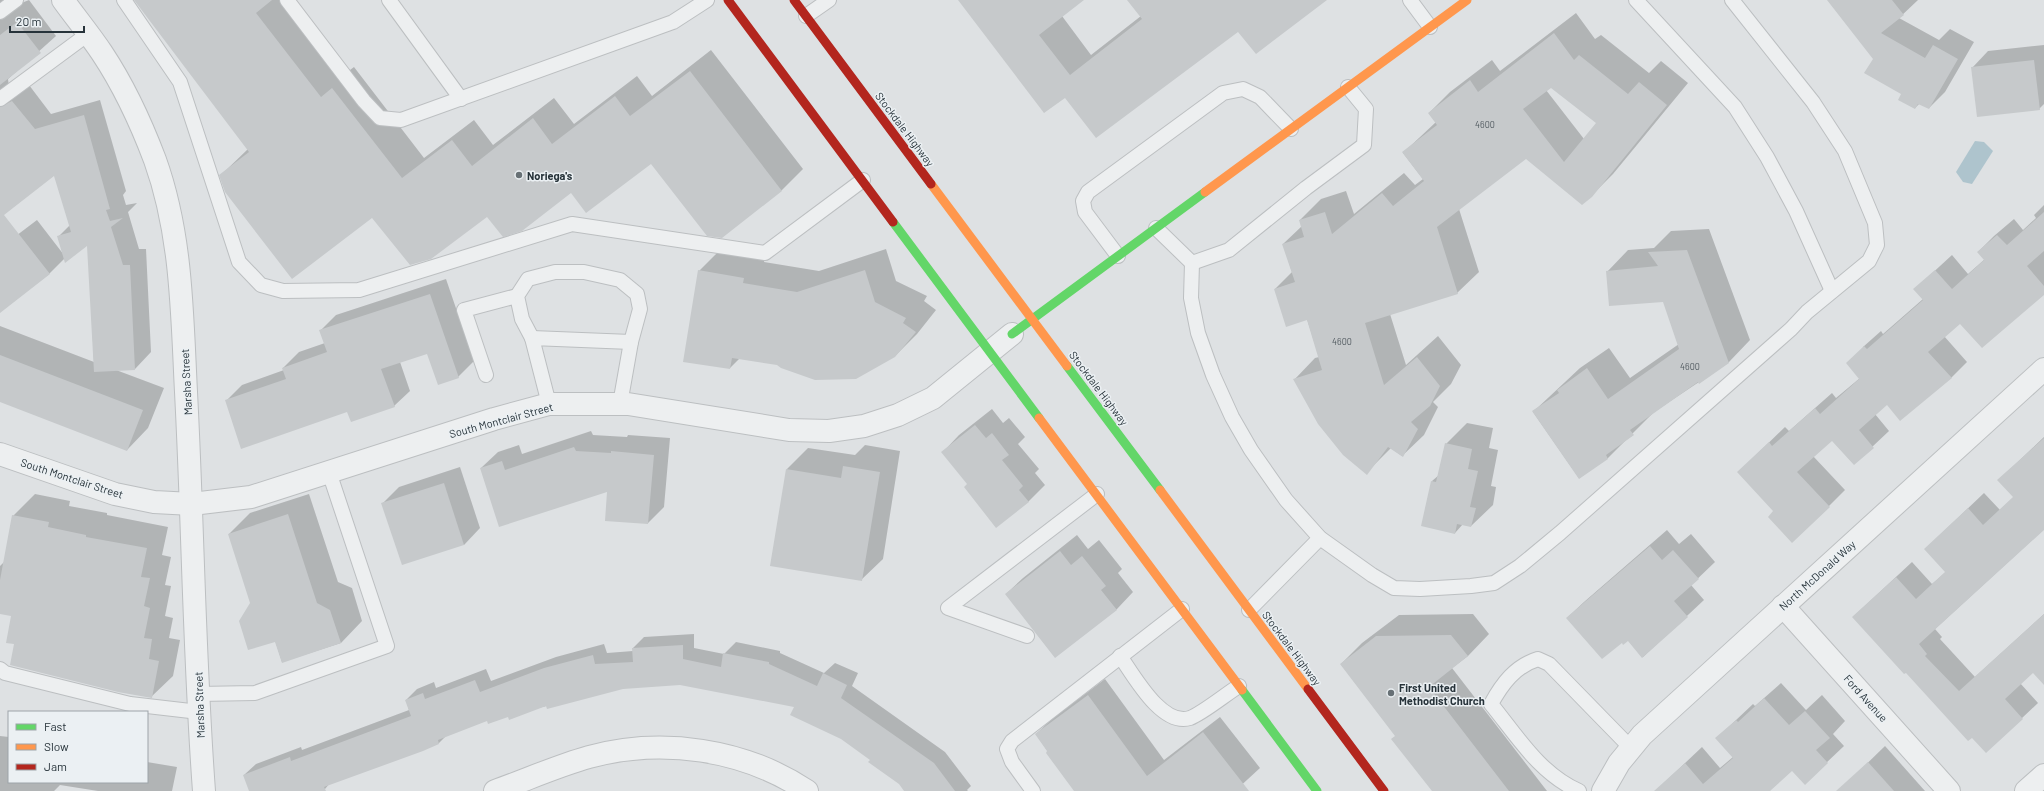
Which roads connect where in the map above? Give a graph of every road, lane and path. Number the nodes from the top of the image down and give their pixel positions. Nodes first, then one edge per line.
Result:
1 (16, 0) edge
2 (63, 0) edge
3 (124, 0) edge
4 (286, 0) edge
5 (389, 0) edge
6 (707, 0) edge
7 (728, 0) edge
8 (794, 0) edge
9 (829, 0) edge
10 (1410, 0) edge
11 (1467, 0) edge
12 (1636, 0) edge
13 (1732, 0) edge
14 (0, 12) edge
15 (806, 16) junction
16 (1430, 27) junction
17 (88, 34) junction
18 (1348, 87) junction
19 (0, 99) edge
20 (461, 99) junction
21 (1291, 129) junction
22 (863, 180) junction
23 (1156, 228) junction
24 (1118, 256) junction
25 (1192, 263) junction
26 (1832, 291) junction
27 (517, 296) junction
28 (1032, 319) junction
29 (1012, 334) joint
30 (532, 338) junction
31 (631, 342) junction
32 (990, 351) junction
33 (2044, 369) edge
34 (486, 375) dead end
35 (549, 404) junction
36 (620, 404) junction
37 (1, 458) edge
38 (329, 472) junction
39 (1097, 494) junction
40 (192, 504) junction
41 (1320, 538) junction
42 (1783, 606) junction
43 (1182, 609) junction
44 (1249, 610) junction
45 (1027, 636) dead end
46 (1120, 656) junction
47 (0, 668) edge
48 (1239, 686) junction
49 (198, 703) junction
50 (1631, 748) junction
51 (2044, 775) edge
52 (1311, 789) edge
53 (204, 791) edge
54 (495, 791) edge
55 (807, 791) edge
56 (1033, 791) edge
57 (1384, 791) edge
58 (1579, 791) edge
59 (1603, 791) edge
60 (1949, 791) edge
61 (2026, 791) edge

1 - 14 lane
2 - 17 street, Marsha Street
3 - 22 lane
4 - 20 lane
5 - 20 lane
6 - 20 lane
7 - 22 main road
8 - 15 main road, Stockdale Highway
9 - 15 lane
10 - 16 lane
11 - 16 main road
12 - 26 lane
13 - 26 lane
15 - 28 main road, Stockdale Highway
16 - 18 main road
17 - 19 lane
17 - 40 street, Marsha Street
18 - 21 main road
18 - 25 lane
21 - 23 main road
21 - 24 lane
22 - 32 main road
23 - 24 main road
23 - 25 lane
24 - 28 main road
25 - 41 lane
26 - 41 lane
27 - 30 lane
27 - 31 lane
27 - 34 lane
28 - 29 main road
28 - 44 main road, Stockdale Highway
29 - 32 street, South Montclair Street
30 - 31 lane
30 - 35 lane
31 - 36 lane
32 - 36 street, South Montclair Street
32 - 39 main road
33 - 42 street, North McDonald Way
35 - 36 street, South Montclair Street
35 - 38 street, South Montclair Street
37 - 40 street, South Montclair Street
38 - 40 street, South Montclair Street
38 - 49 lane
39 - 43 main road
39 - 45 lane
40 - 49 street, Marsha Street
41 - 44 lane
42 - 50 street, North McDonald Way
42 - 60 street, Ford Avenue
43 - 46 lane
43 - 48 main road
44 - 57 main road, Stockdale Highway
46 - 48 lane
46 - 56 lane
47 - 49 lane
48 - 52 main road
49 - 53 street, Marsha Street
50 - 58 lane
50 - 59 street, North McDonald Way
51 - 61 street
54 - 55 street

